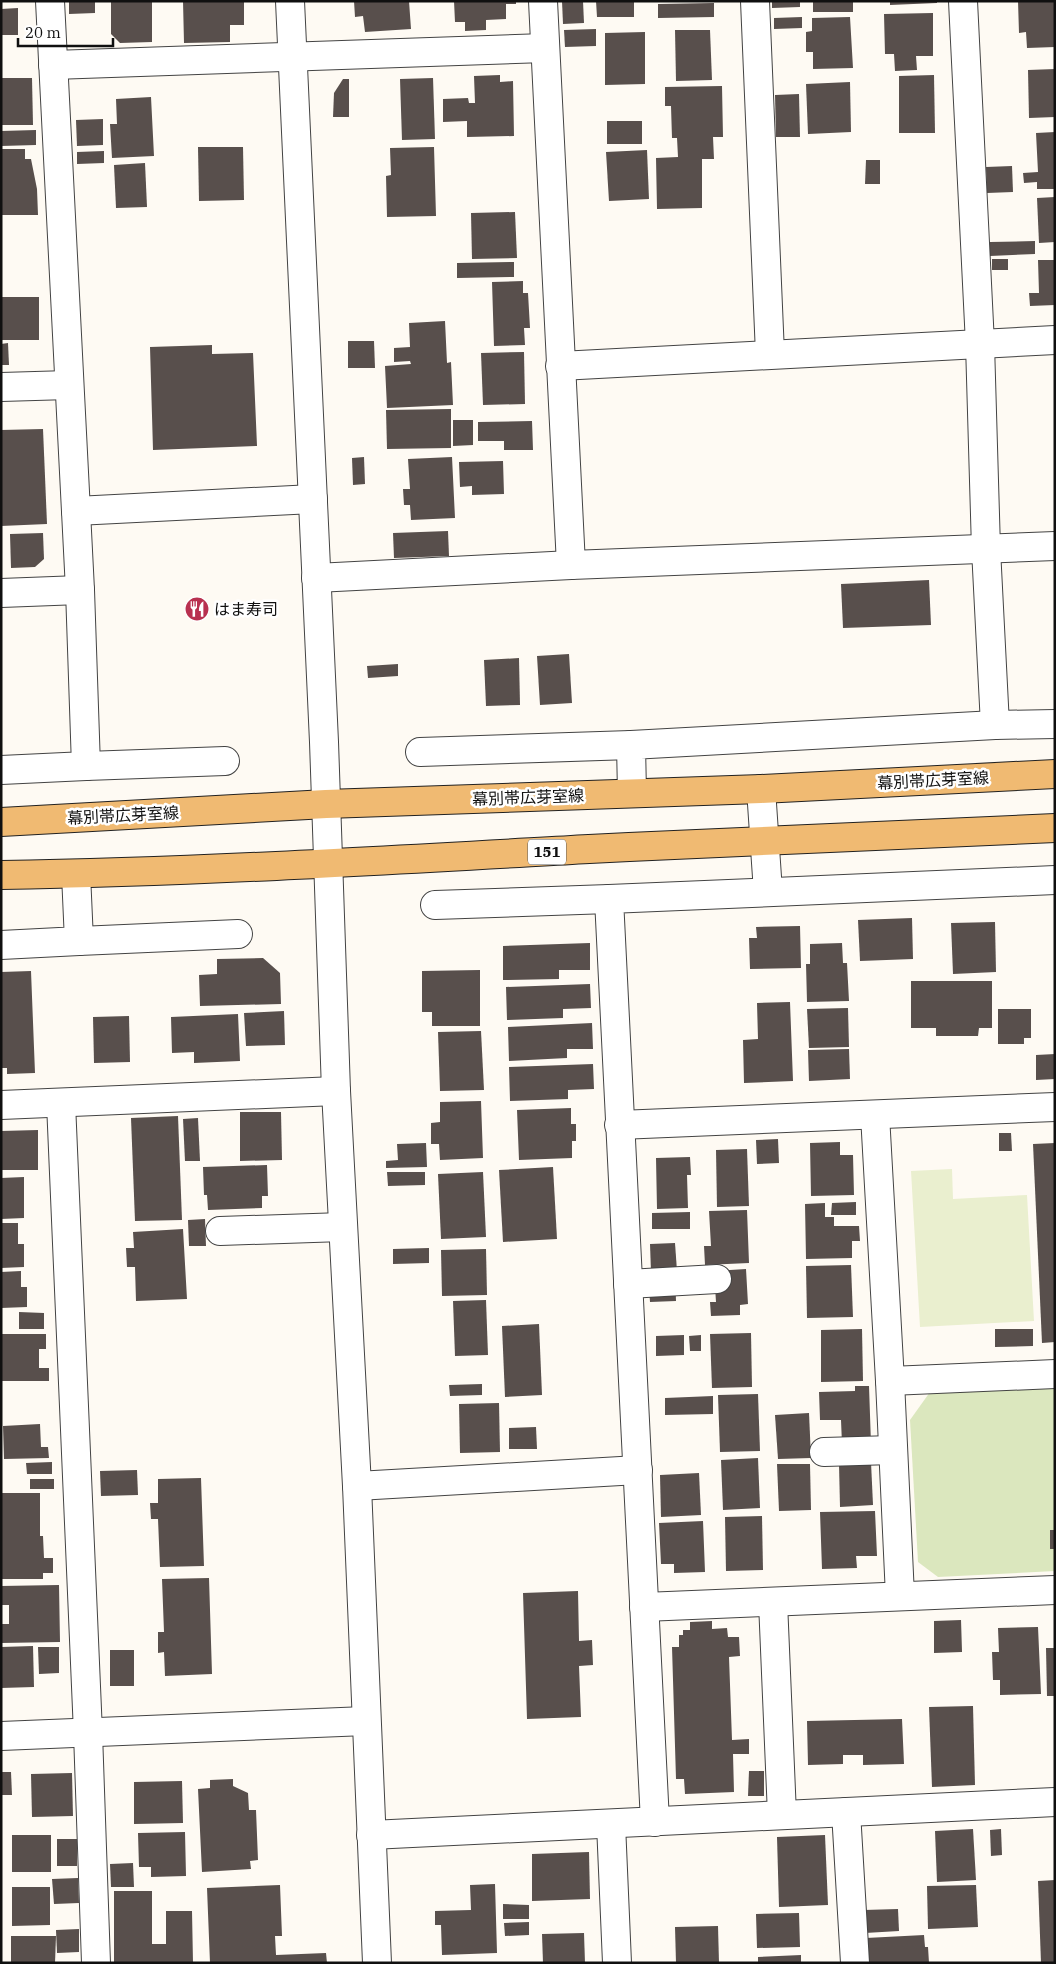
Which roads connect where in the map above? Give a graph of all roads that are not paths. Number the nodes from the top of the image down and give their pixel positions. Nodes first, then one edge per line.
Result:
1 (50, 1) edge
2 (290, 1) edge
3 (543, 1) edge
4 (755, 1) edge
5 (964, 1) edge
6 (545, 48) junction
7 (293, 57) junction
8 (53, 65) junction
9 (1055, 340) edge
10 (980, 344) junction
11 (770, 354) junction
12 (560, 366) junction
13 (69, 385) junction
14 (1, 387) edge
15 (313, 499) junction
16 (76, 511) junction
17 (1055, 546) edge
18 (986, 549) junction
19 (571, 565) junction
20 (316, 578) junction
21 (80, 590) junction
22 (1, 594) edge
23 (1055, 724) edge
24 (995, 725) junction
25 (631, 745) junction
26 (420, 752) dead end
27 (225, 761) dead end
28 (86, 766) junction
29 (1, 770) edge
30 (1055, 774) edge
31 (761, 789) junction
32 (632, 793) junction
33 (326, 804) junction
34 (1, 822) edge
35 (1055, 828) edge
36 (766, 841) junction
37 (328, 864) junction
38 (76, 874) junction
39 (1, 875) edge
40 (1055, 880) edge
41 (768, 892) junction
42 (609, 898) junction
43 (435, 905) dead end
44 (238, 934) dead end
45 (79, 941) junction
46 (1, 944) edge
47 (336, 1091) junction
48 (61, 1103) junction
49 (1, 1105) edge
50 (1055, 1107) edge
51 (875, 1115) junction
52 (619, 1125) junction
53 (343, 1227) junction
54 (220, 1231) dead end
55 (717, 1279) dead end
56 (628, 1284) junction
57 (1055, 1374) edge
58 (890, 1381) junction
59 (893, 1450) junction
60 (824, 1452) dead end
61 (638, 1470) junction
62 (357, 1486) junction
63 (1055, 1590) edge
64 (900, 1596) junction
65 (773, 1602) junction
66 (644, 1607) junction
67 (366, 1721) junction
68 (88, 1733) junction
69 (1, 1736) edge
70 (1055, 1802) edge
71 (846, 1812) junction
72 (782, 1816) junction
73 (655, 1822) junction
74 (611, 1824) junction
75 (370, 1836) junction
76 (96, 1963) edge
77 (377, 1963) edge
78 (617, 1963) edge
79 (855, 1963) edge

1 - 8 street
2 - 7 street
3 - 6 street
4 - 11 street
5 - 10 street
6 - 7 street
6 - 12 street
7 - 8 street
7 - 15 street
8 - 13 street
9 - 10 street
10 - 11 street
10 - 18 street
11 - 12 street
12 - 19 street
13 - 14 street
13 - 16 street
15 - 16 street
15 - 20 street
16 - 21 street
17 - 18 street
18 - 19 street
18 - 24 street
19 - 20 street
20 - 33 street
21 - 22 street
21 - 28 street
23 - 24 street
24 - 25 street
25 - 26 street
25 - 32 street
27 - 28 street
28 - 29 street
30 - 31 main road, 幕別帯広芽室線
31 - 32 main road, 幕別帯広芽室線
31 - 36 street
32 - 33 main road, 幕別帯広芽室線
33 - 34 main road, 幕別帯広芽室線
33 - 37 street
35 - 36 main road, 151
36 - 37 main road, 151
36 - 41 street
37 - 38 main road, 151
37 - 47 street
38 - 39 main road, 151
38 - 45 street
40 - 41 street
41 - 42 street
42 - 43 street
42 - 52 street
44 - 45 street
45 - 46 street
47 - 48 street
47 - 53 street
48 - 49 street
48 - 68 street
50 - 51 street
51 - 52 street
51 - 58 street
52 - 56 street
53 - 54 street
53 - 62 street
55 - 56 street
56 - 61 street
57 - 58 street
58 - 59 street
59 - 60 street
59 - 64 street
61 - 62 street
61 - 66 street
62 - 67 street
63 - 64 street
64 - 65 street
65 - 66 street
65 - 72 street
66 - 73 street
67 - 68 street
67 - 75 street
68 - 69 street
68 - 76 street
70 - 71 street
71 - 72 street
71 - 79 street
72 - 73 street
73 - 74 street
74 - 75 street
74 - 78 street
75 - 77 street

